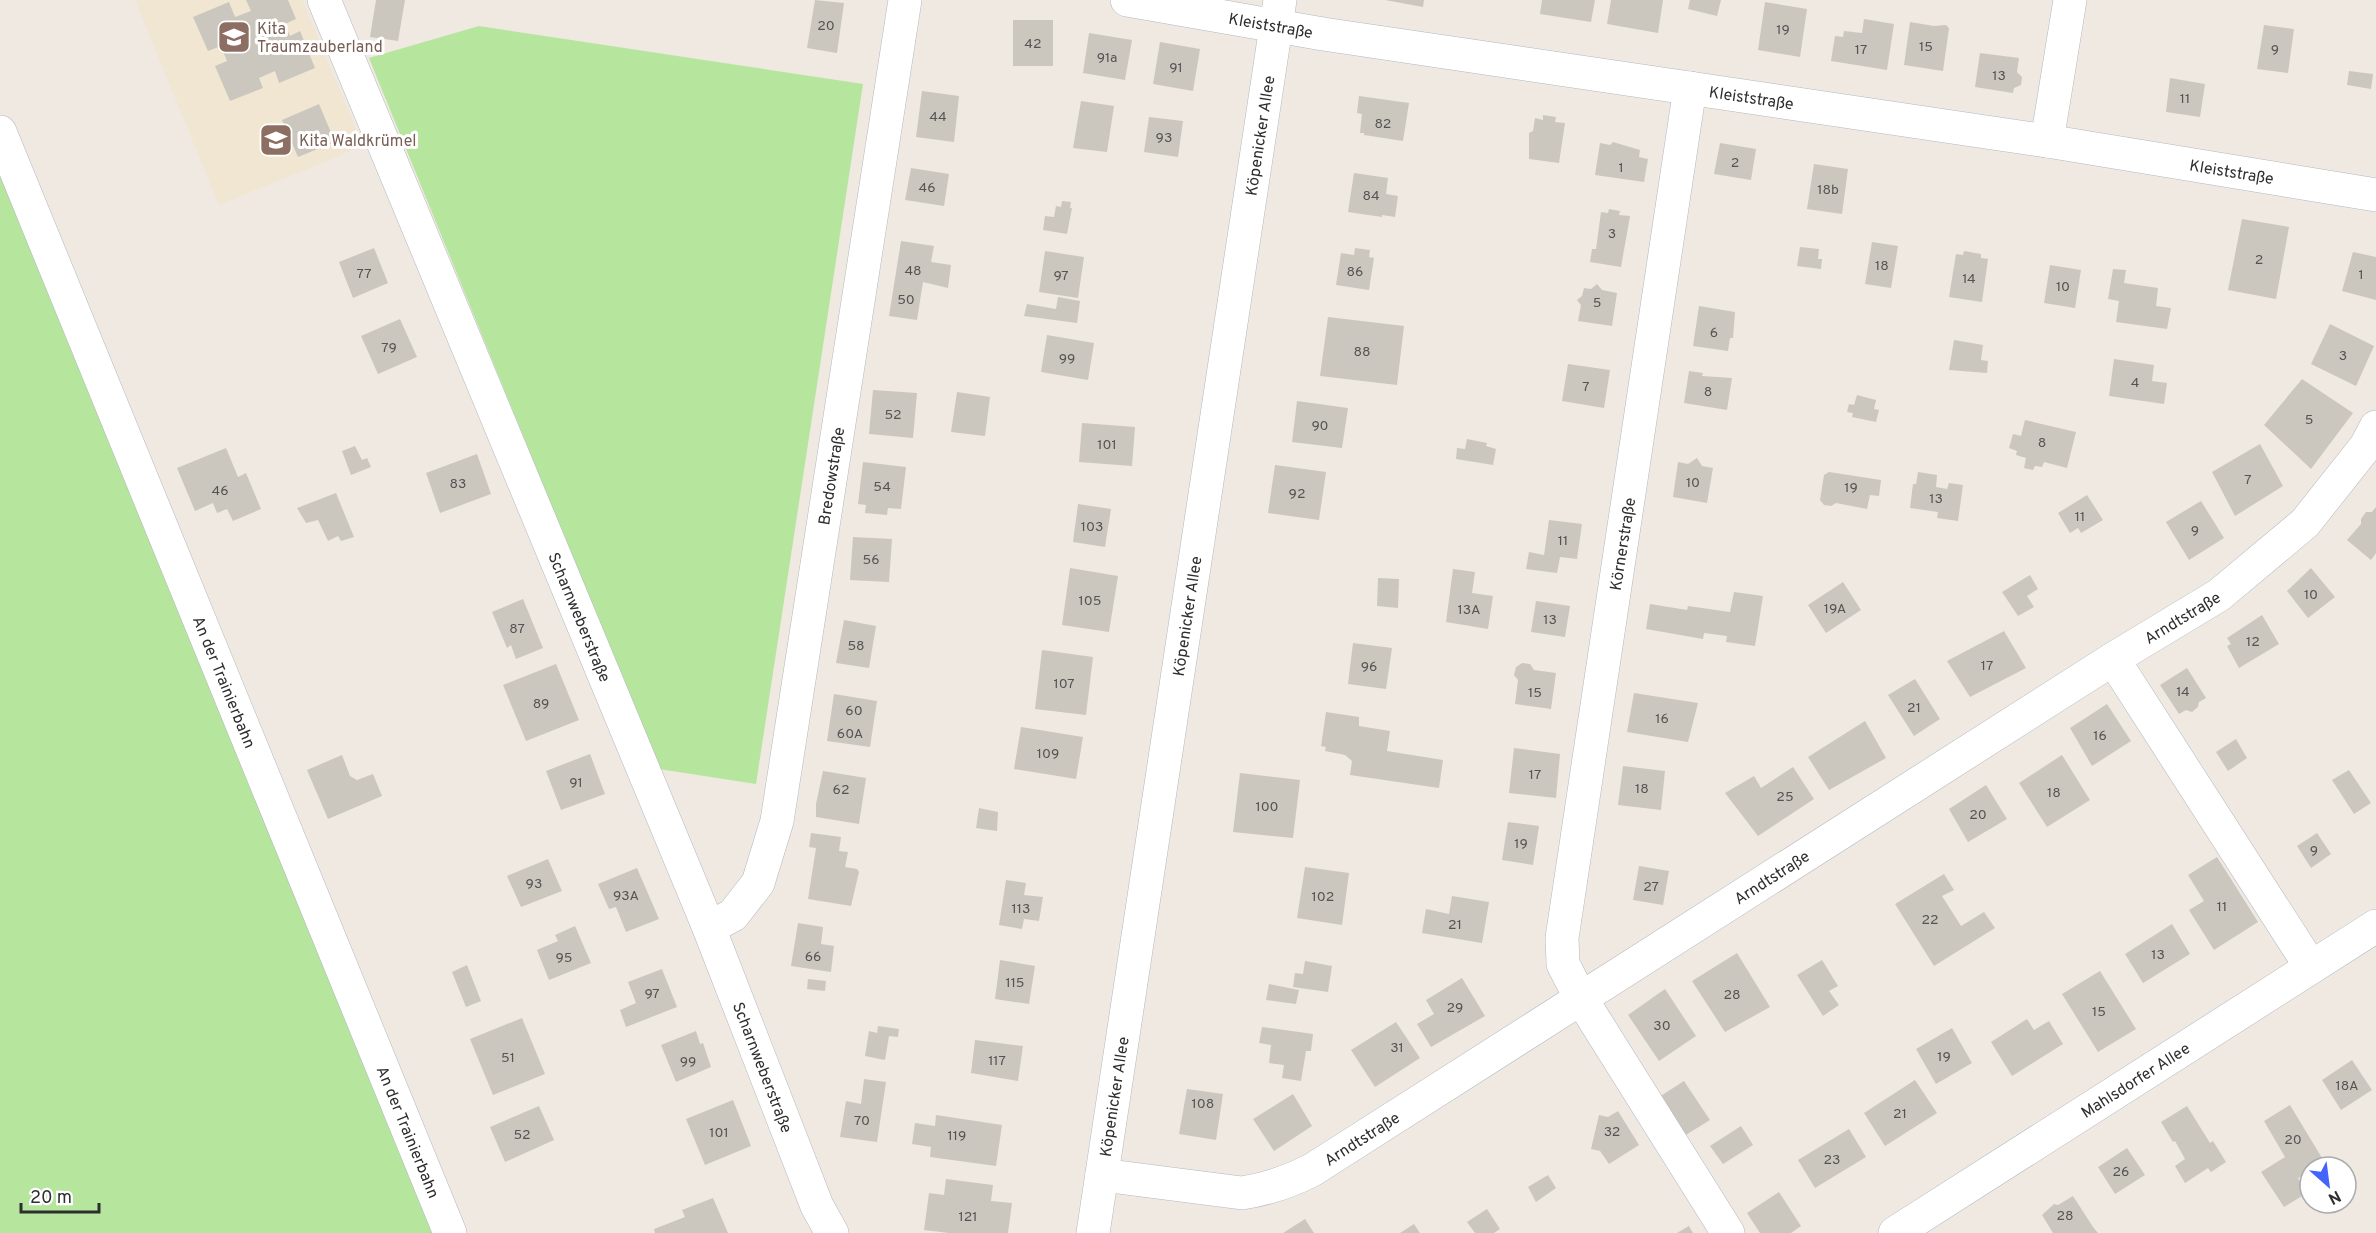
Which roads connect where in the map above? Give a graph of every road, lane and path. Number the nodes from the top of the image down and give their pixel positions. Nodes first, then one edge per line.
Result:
1 (324, 0) edge
2 (905, 0) edge
3 (1127, 0) edge
4 (2070, 0) edge
5 (1278, 13) edge
6 (1690, 88) junction
7 (0, 132) edge
8 (2047, 141) junction
9 (2376, 195) edge
10 (2376, 427) edge
11 (2113, 659) junction
12 (2376, 926) edge
13 (709, 927) junction
14 (2312, 967) junction
15 (1580, 997) junction
16 (1102, 1175) junction
17 (450, 1233) edge
18 (832, 1233) edge
19 (1093, 1233) edge
20 (1728, 1233) edge
21 (1895, 1233) edge

1 - 13 street, Scharnweberstraße
2 - 13 street, Bredowstraße
3 - 5 street, Kleiststraße
4 - 8 street
5 - 6 street, Kleiststraße
5 - 16 street, Köpenicker Allee
6 - 8 street, Kleiststraße
6 - 15 street, Körnerstraße
7 - 17 street, An der Trainierbahn
8 - 9 street, Kleiststraße
10 - 11 street, Arndtstraße
11 - 14 street
11 - 15 street, Arndtstraße
12 - 14 street, Mahlsdorfer Allee
13 - 18 street, Scharnweberstraße
14 - 21 street, Mahlsdorfer Allee
15 - 16 street, Arndtstraße
15 - 20 street, Körnerstraße
16 - 19 street, Köpenicker Allee

